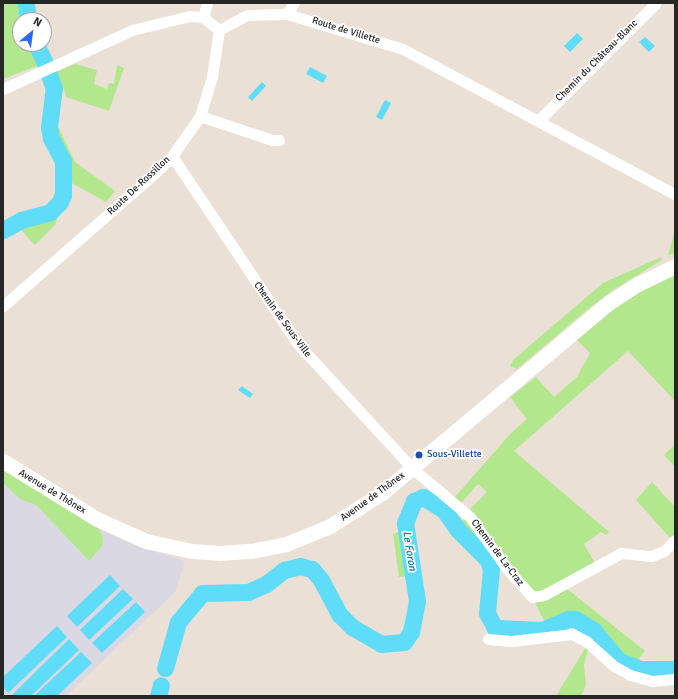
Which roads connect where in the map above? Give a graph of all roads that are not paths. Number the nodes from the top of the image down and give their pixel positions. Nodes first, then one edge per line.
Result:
1 (207, 3) edge
2 (294, 3) edge
3 (656, 3) edge
4 (287, 14) junction
5 (204, 17) junction
6 (219, 30) junction
7 (3, 89) edge
8 (200, 116) junction
9 (539, 120) junction
10 (279, 140) dead end
11 (172, 156) junction
12 (675, 194) edge
13 (675, 266) edge
14 (3, 306) edge
15 (3, 462) edge
16 (412, 468) junction
17 (675, 540) edge
18 (488, 639) dead end
19 (675, 679) edge

1 - 5 street
2 - 4 street
3 - 9 street, Chemin du Château-Blanc
4 - 6 street, Route de Villette
4 - 9 street, Route de Villette
5 - 6 street
5 - 7 street
6 - 8 street, Route De-Rossillon
8 - 10 street
8 - 11 street, Route De-Rossillon
9 - 12 street, Route de Villette
11 - 14 street, Route De-Rossillon
11 - 16 street, Chemin de Sous-Ville
13 - 16 main road, Avenue de Thônex
15 - 16 main road, Avenue de Thônex
16 - 17 street, Chemin de La-Craz
18 - 19 street

